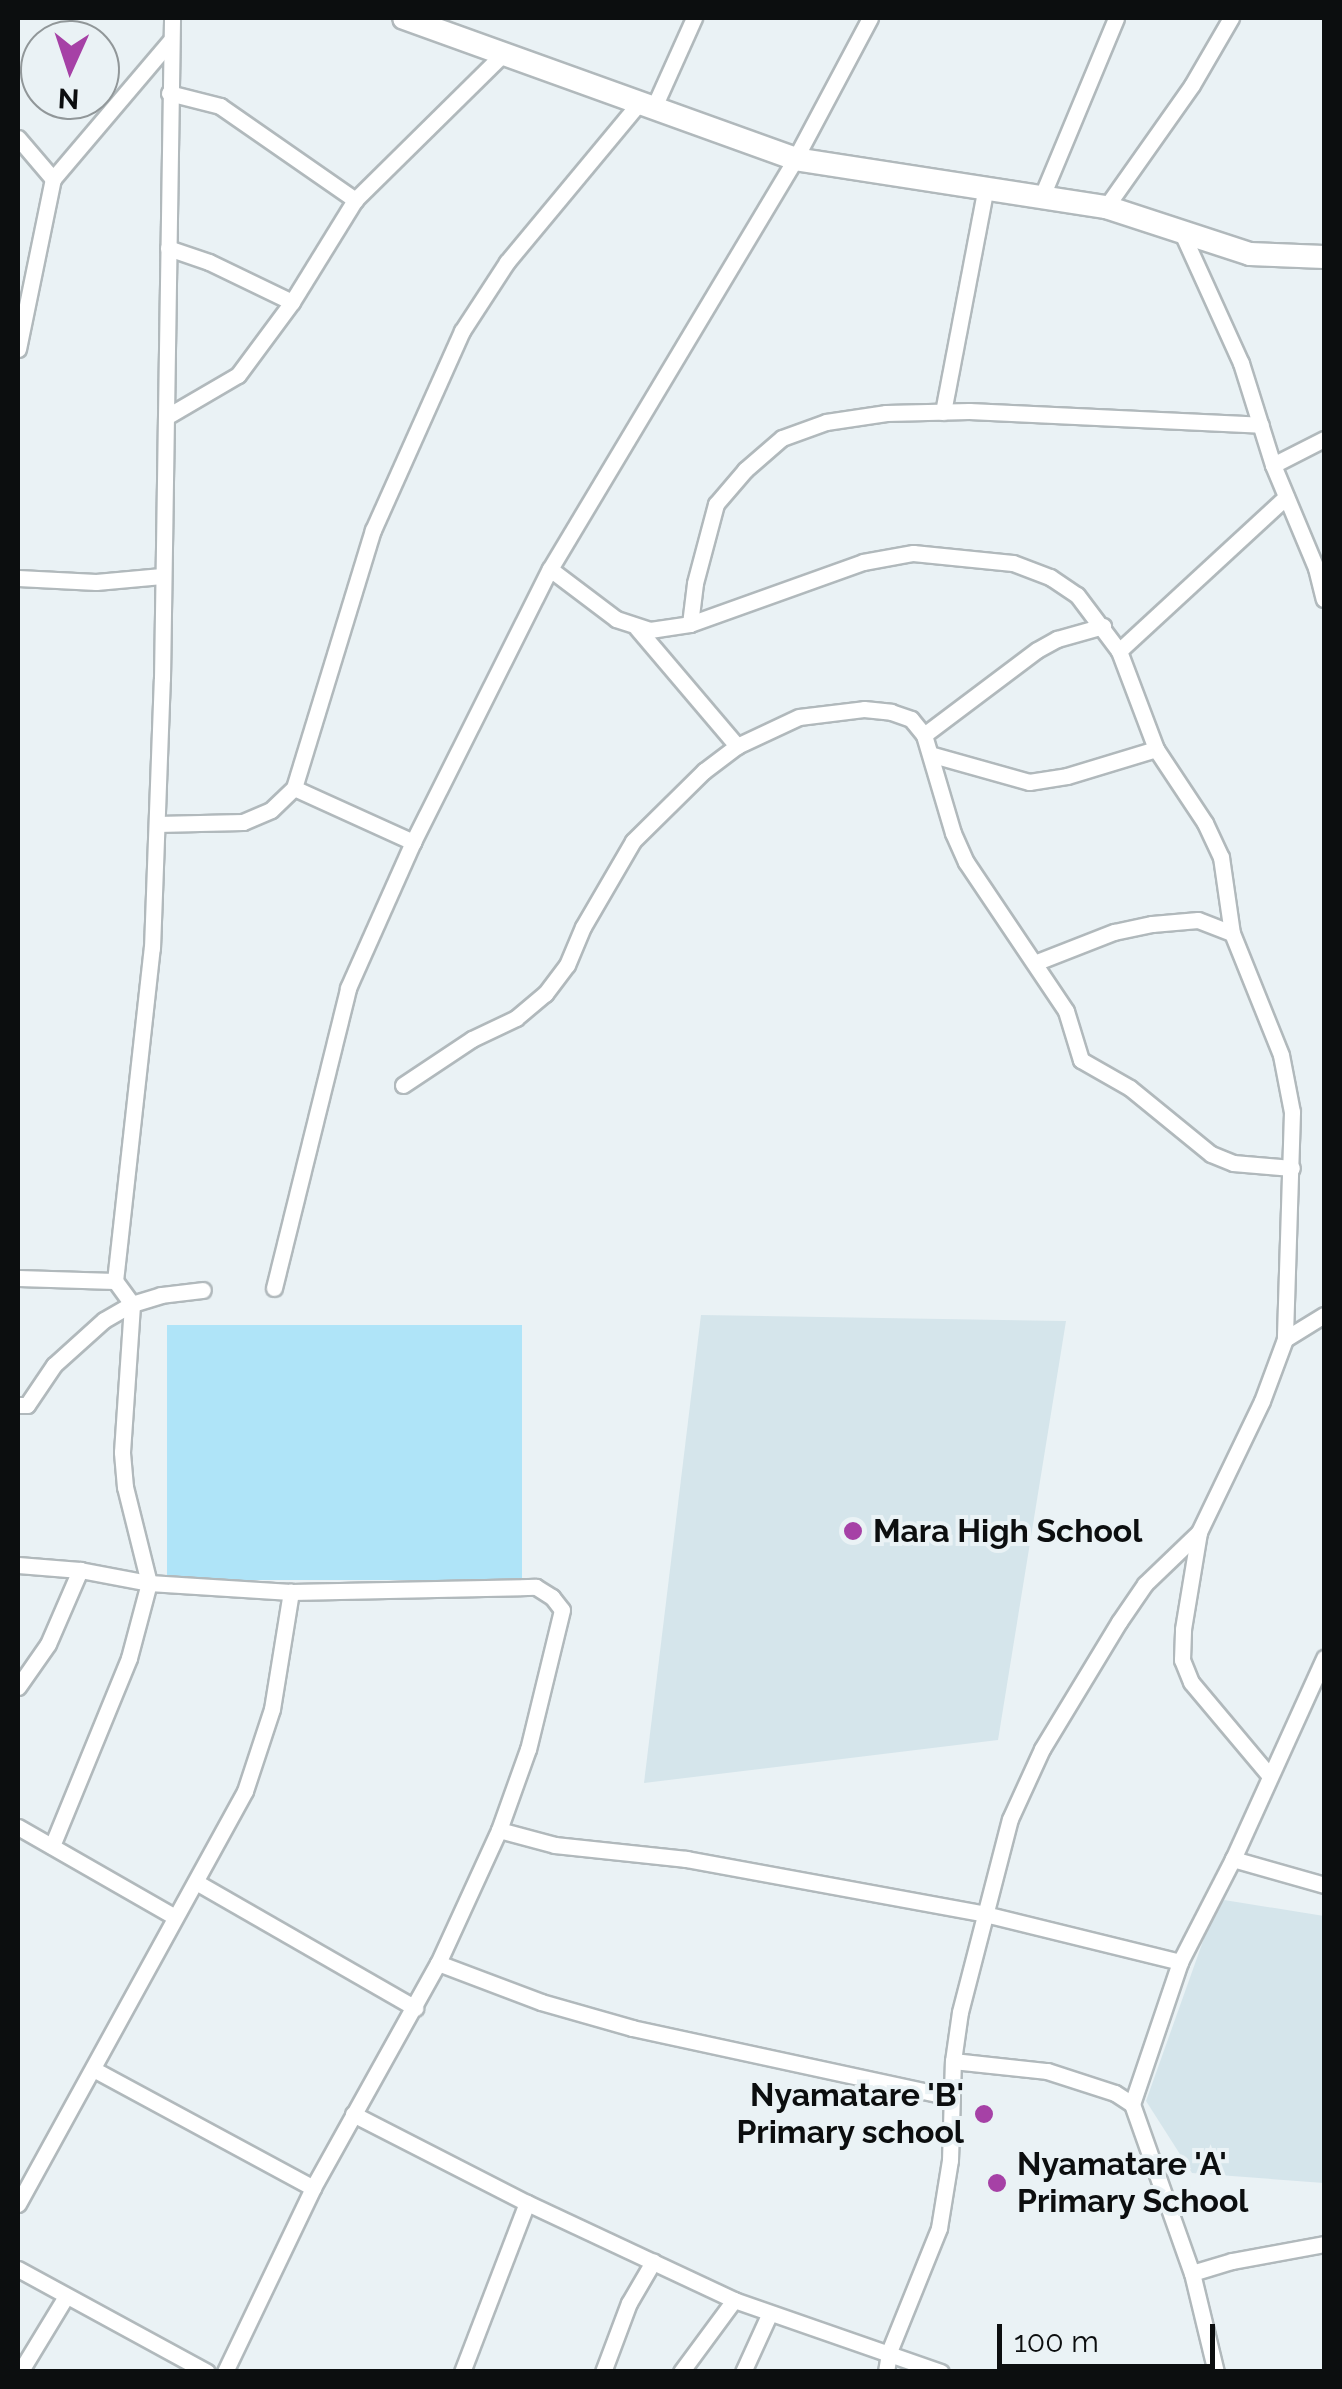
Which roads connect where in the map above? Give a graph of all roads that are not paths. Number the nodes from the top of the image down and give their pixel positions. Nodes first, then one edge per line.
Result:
1 (172, 18) edge
2 (404, 18) edge
3 (694, 18) edge
4 (870, 18) edge
5 (1116, 18) edge
6 (1230, 18) edge
7 (170, 41) junction
8 (503, 54) junction
9 (169, 94) junction
10 (647, 104) junction
11 (18, 138) edge
12 (795, 159) junction
13 (53, 179) junction
14 (986, 188) junction
15 (1042, 196) junction
16 (355, 200) junction
17 (1106, 207) junction
18 (1182, 233) junction
19 (168, 248) junction
20 (1324, 257) edge
21 (292, 302) junction
22 (18, 349) edge
23 (944, 412) junction
24 (166, 417) junction
25 (1261, 425) junction
26 (1324, 438) edge
27 (1272, 464) junction
28 (1286, 497) junction
29 (550, 569) junction
30 (162, 576) junction
31 (18, 578) edge
32 (1324, 599) edge
33 (690, 624) junction
34 (1103, 626) junction
35 (637, 628) junction
36 (1119, 652) junction
37 (924, 735) junction
38 (737, 746) junction
39 (1156, 749) junction
40 (933, 756) junction
41 (294, 788) junction
42 (157, 824) junction
43 (413, 842) junction
44 (1232, 933) junction
45 (1036, 962) junction
46 (403, 1085) dead end
47 (1292, 1168) junction
48 (18, 1278) edge
49 (115, 1282) junction
50 (274, 1288) dead end
51 (203, 1290) dead end
52 (132, 1304) junction
53 (1324, 1315) edge
54 (1285, 1338) junction
55 (21, 1408) edge
56 (1199, 1532) junction
57 (18, 1566) edge
58 (80, 1570) junction
59 (150, 1583) junction
60 (291, 1592) junction
61 (1324, 1658) edge
62 (18, 1687) edge
63 (1270, 1775) junction
64 (18, 1827) edge
65 (498, 1830) junction
66 (52, 1846) junction
67 (1233, 1859) junction
68 (196, 1882) junction
69 (1324, 1884) edge
70 (985, 1914) junction
71 (175, 1917) junction
72 (1180, 1962) junction
73 (438, 1963) junction
74 (415, 2008) junction
75 (952, 2061) junction
76 (95, 2070) junction
77 (952, 2097) junction
78 (1132, 2104) junction
79 (353, 2114) junction
80 (313, 2188) junction
81 (527, 2203) junction
82 (18, 2204) edge
83 (1324, 2244) edge
84 (653, 2262) junction
85 (18, 2270) edge
86 (1192, 2273) junction
87 (65, 2298) junction
88 (734, 2300) junction
89 (769, 2315) junction
90 (889, 2352) junction
91 (20, 2372) edge
92 (207, 2372) edge
93 (225, 2372) edge
94 (462, 2372) edge
95 (604, 2372) edge
96 (681, 2372) edge
97 (742, 2372) edge
98 (886, 2372) edge
99 (940, 2372) edge
100 (1216, 2372) edge

1 - 7 street
2 - 8 street
3 - 10 street
4 - 12 street
5 - 15 street
6 - 17 street
7 - 9 street
7 - 13 street
8 - 10 street
8 - 16 street
9 - 16 street
9 - 19 street
10 - 12 street
10 - 41 street
11 - 13 street
12 - 14 street
12 - 29 street
13 - 22 street
14 - 15 street
14 - 23 street
15 - 17 street
16 - 21 street
17 - 18 street
18 - 20 street
18 - 25 street
19 - 21 street
19 - 24 street
21 - 24 street
23 - 25 street
23 - 33 street
24 - 30 street
25 - 27 street
26 - 27 street
27 - 28 street
28 - 32 street
28 - 36 street
29 - 35 street
29 - 43 street
30 - 31 street
30 - 42 street
33 - 34 street
33 - 35 street
34 - 36 street
34 - 37 street
35 - 38 street
36 - 39 street
37 - 38 street
37 - 40 street
38 - 46 street
39 - 40 street
39 - 44 street
40 - 45 street
41 - 42 street
41 - 43 street
42 - 49 street
43 - 50 street
44 - 45 street
44 - 47 street
45 - 47 street
47 - 54 street
48 - 49 street
49 - 52 street
51 - 52 street
52 - 55 street
52 - 59 street
53 - 54 street
54 - 56 street
56 - 63 street
56 - 70 street
57 - 58 street
58 - 59 street
58 - 62 street
59 - 60 street
59 - 66 street
60 - 65 street
60 - 68 street
61 - 63 street
63 - 67 street
64 - 66 street
65 - 70 street
65 - 73 street
66 - 71 street
67 - 69 street
67 - 72 street
68 - 71 street
68 - 74 street
70 - 72 street
70 - 75 street
71 - 76 street
72 - 78 street
73 - 74 street
73 - 77 street
74 - 79 street
75 - 77 street
75 - 78 street
76 - 80 street
76 - 82 street
77 - 90 street
78 - 86 street
79 - 80 street
79 - 81 street
80 - 93 street
81 - 84 street
81 - 94 street
83 - 86 street
84 - 88 street
84 - 95 street
85 - 87 street
86 - 100 street
87 - 91 street
87 - 92 street
88 - 89 street
88 - 96 street
89 - 90 street
89 - 97 street
90 - 98 street
90 - 99 street

